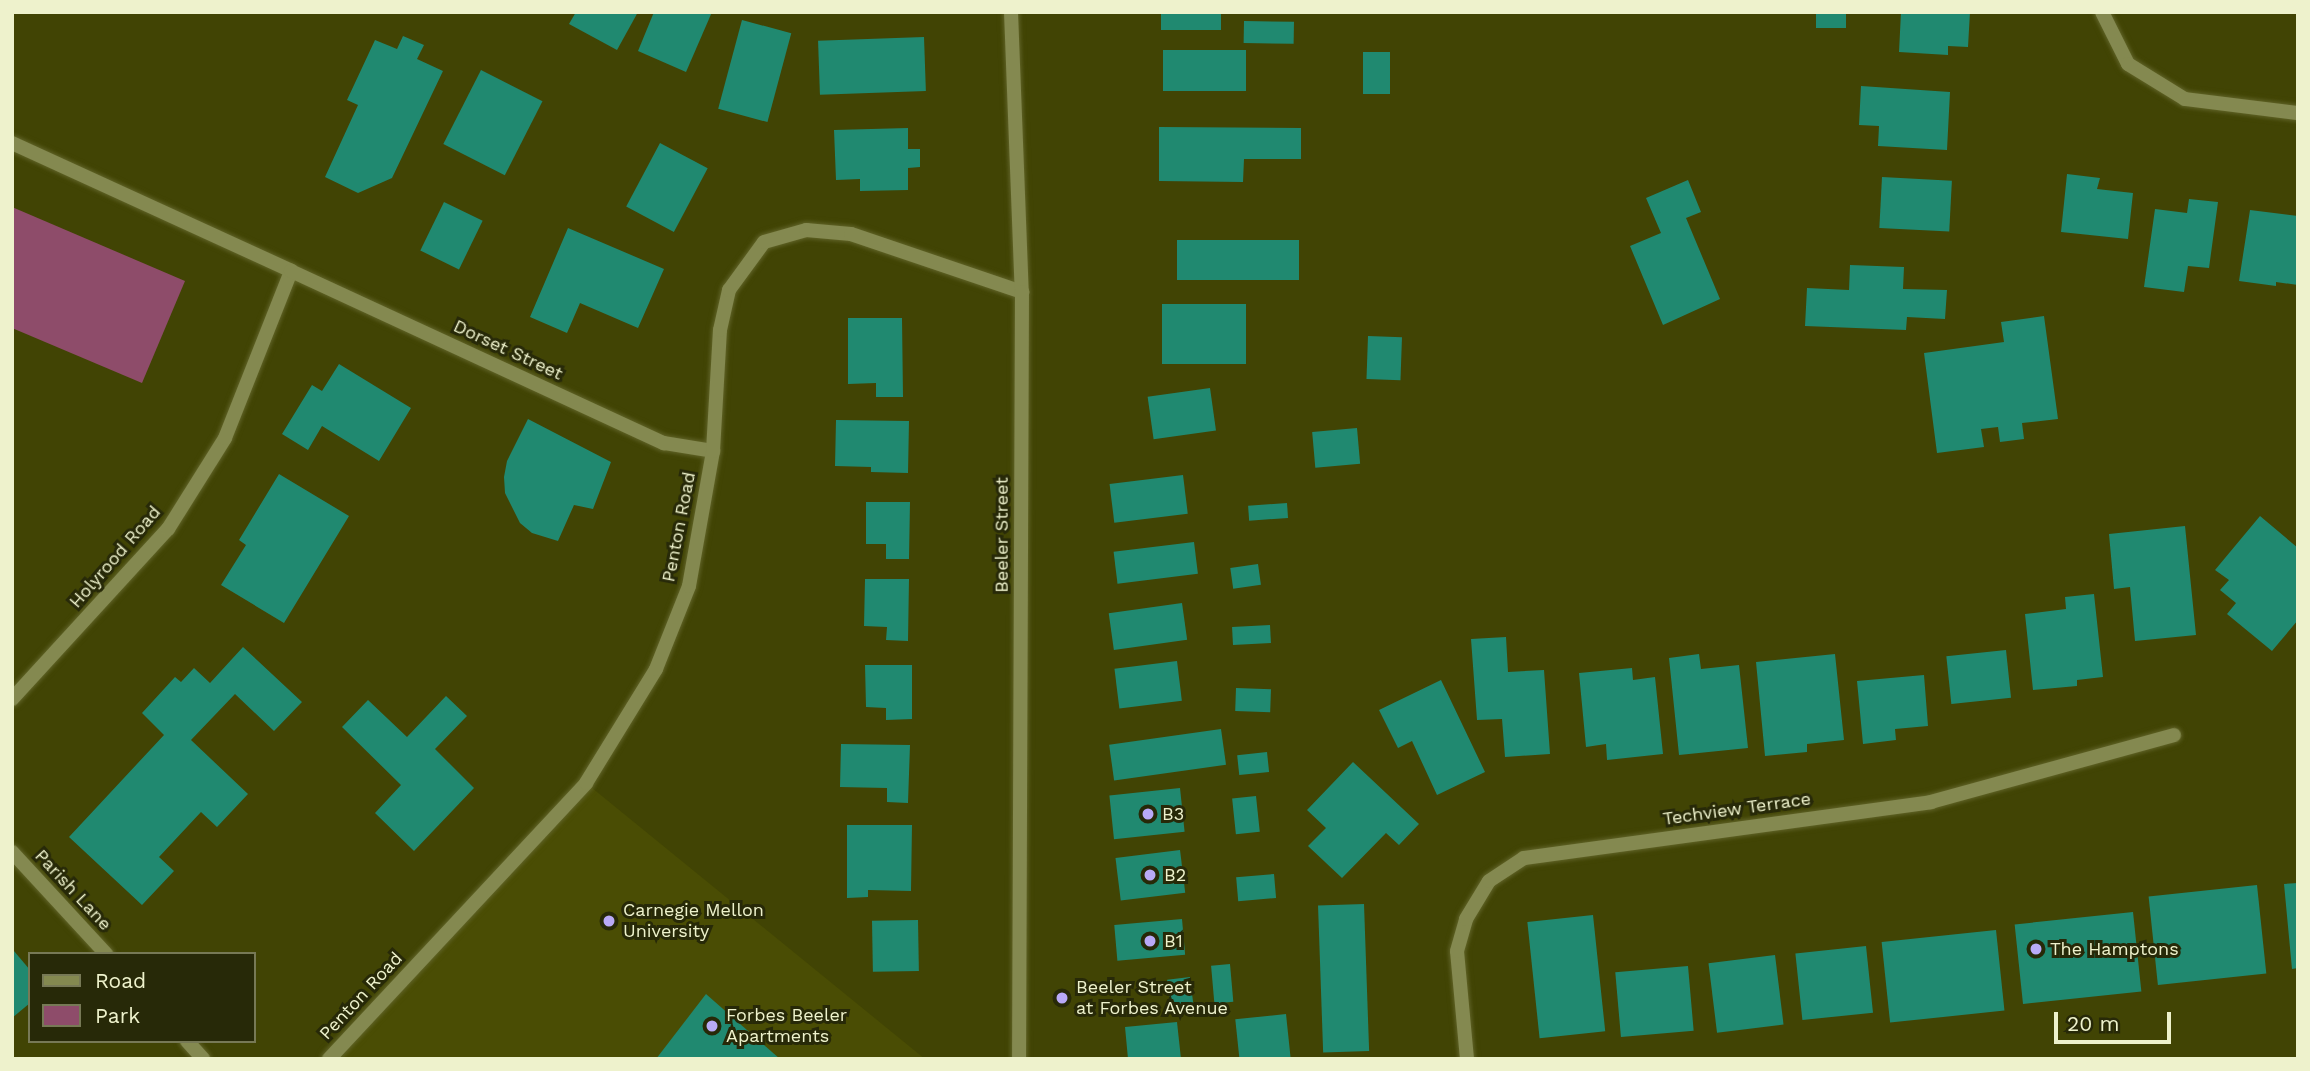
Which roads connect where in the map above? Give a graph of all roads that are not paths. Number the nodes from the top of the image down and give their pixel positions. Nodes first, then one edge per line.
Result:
1 (1011, 12) edge
2 (2102, 12) edge
3 (2298, 113) edge
4 (12, 143) edge
5 (291, 271) junction
6 (1022, 292) junction
7 (713, 451) junction
8 (12, 699) edge
9 (2174, 735) dead end
10 (12, 852) edge
11 (104, 952) edge
12 (189, 1043) edge
13 (203, 1059) edge
14 (329, 1059) edge
15 (1019, 1059) edge
16 (1468, 1059) edge

1 - 6 street, Beeler Street
2 - 3 street
4 - 5 street, Dorset Street
5 - 7 street, Dorset Street
5 - 8 street, Holyrood Road
6 - 7 street, Penton Road
6 - 15 street, Beeler Street
7 - 14 street, Penton Road
9 - 16 street, Techview Terrace
10 - 11 street, Parish Lane
12 - 13 street

